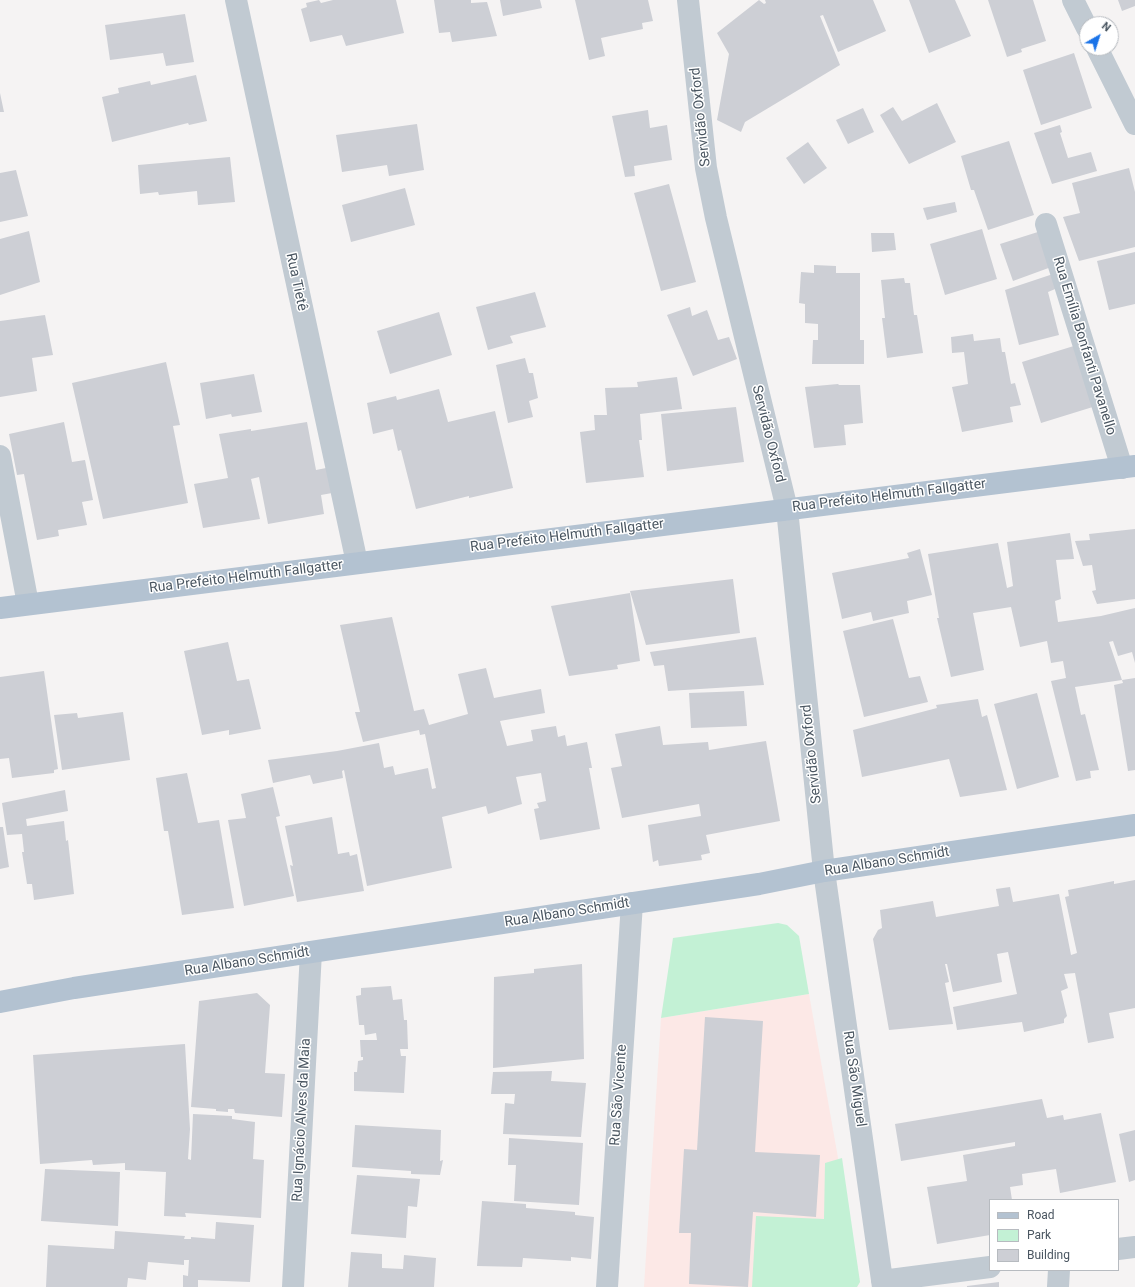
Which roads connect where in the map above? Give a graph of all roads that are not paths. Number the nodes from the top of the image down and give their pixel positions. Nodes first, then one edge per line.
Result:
1 (236, 0) edge
2 (688, 0) edge
3 (1073, 0) edge
4 (1081, 16) edge
5 (1101, 56) edge
6 (1135, 124) edge
7 (1046, 224) dead end
8 (0, 456) edge
9 (1128, 467) edge
10 (786, 509) junction
11 (357, 563) junction
12 (28, 604) junction
13 (0, 608) edge
14 (1135, 825) edge
15 (824, 872) junction
16 (632, 903) junction
17 (311, 952) junction
18 (0, 1002) edge
19 (1135, 1247) edge
20 (1119, 1249) edge
21 (989, 1266) edge
22 (1059, 1271) edge
23 (883, 1284) edge
24 (293, 1287) edge
25 (607, 1287) edge
26 (1058, 1287) edge

1 - 11 street, Rua Tietê
2 - 10 street, Servidão Oxford
3 - 4 street
5 - 6 street
7 - 9 street, Rua Emília Bonfanti Pavanello
8 - 12 street
9 - 10 main road, Rua Prefeito Helmuth Fallgatter
10 - 11 main road, Rua Prefeito Helmuth Fallgatter
10 - 15 street, Servidão Oxford
11 - 12 main road, Rua Prefeito Helmuth Fallgatter
12 - 13 main road, Rua Prefeito Helmuth Fallgatter
14 - 15 main road, Rua Albano Schmidt
15 - 16 main road, Rua Albano Schmidt
15 - 23 street, Rua São Miguel
16 - 17 main road, Rua Albano Schmidt
16 - 25 street, Rua São Vicente
17 - 18 main road, Rua Albano Schmidt
17 - 24 street, Rua Ignácio Alves da Maia
19 - 20 street
21 - 23 street
22 - 26 street

